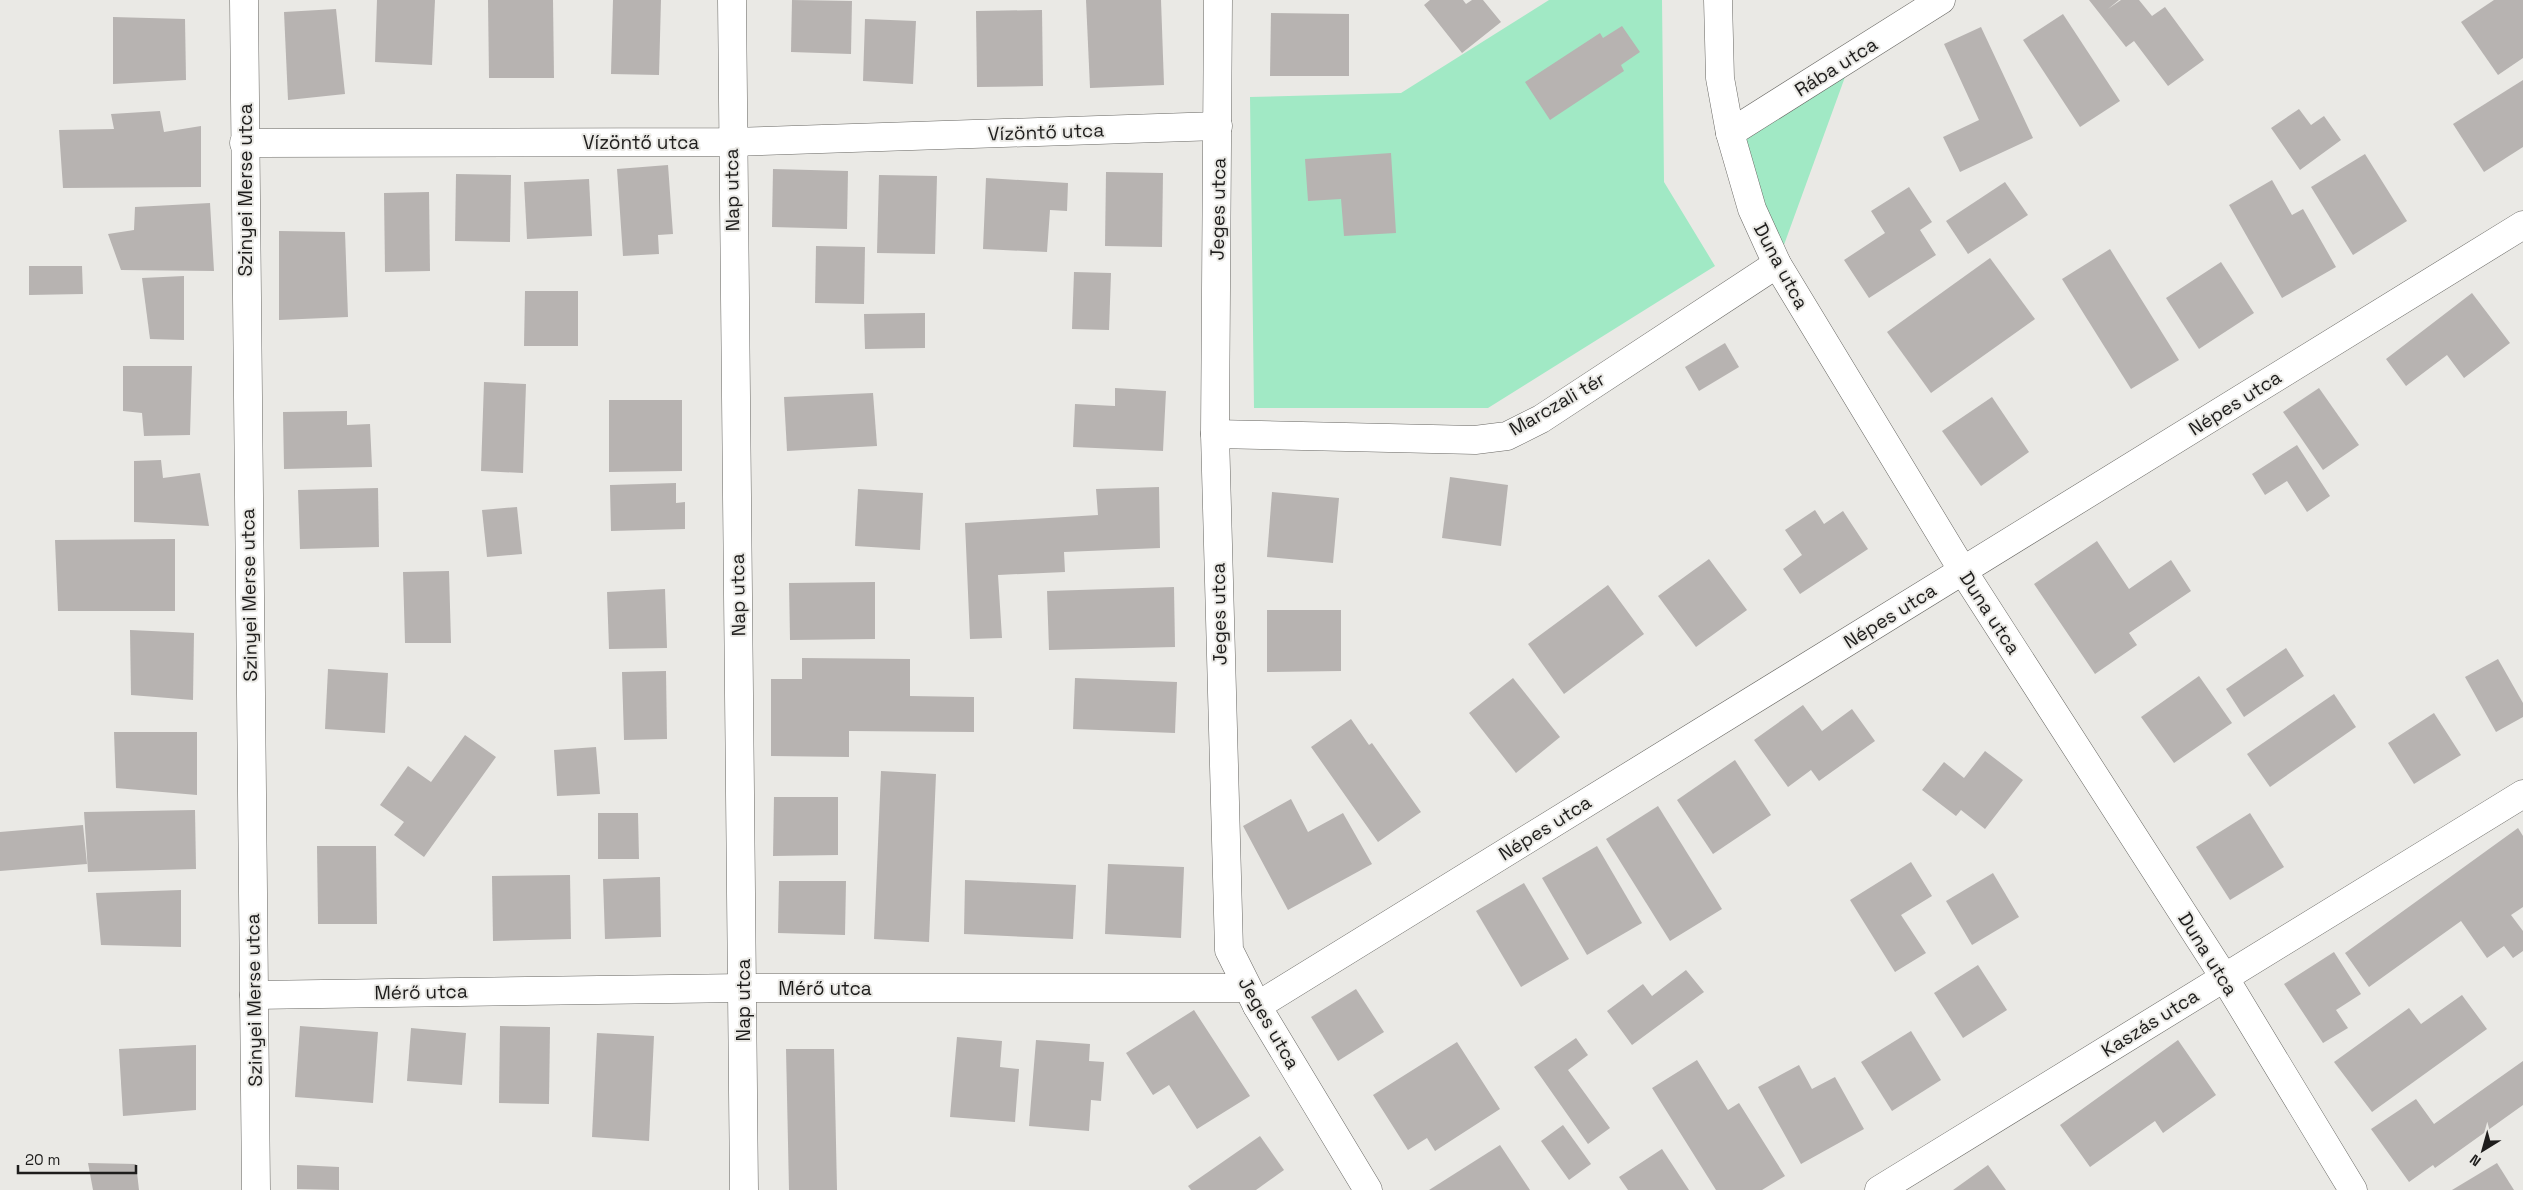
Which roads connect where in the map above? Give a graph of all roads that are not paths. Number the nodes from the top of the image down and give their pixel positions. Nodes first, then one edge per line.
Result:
1 (244, 0) edge
2 (732, 0) edge
3 (1218, 0) edge
4 (1718, 0) edge
5 (1941, 0) edge
6 (1218, 126) junction
7 (1730, 133) junction
8 (732, 142) junction
9 (244, 143) junction
10 (2523, 225) edge
11 (1777, 264) junction
12 (1215, 434) junction
13 (1963, 571) junction
14 (2523, 794) edge
15 (2224, 977) junction
16 (743, 988) junction
17 (254, 995) junction
18 (1252, 997) junction
19 (256, 1190) edge
20 (744, 1190) edge
21 (1368, 1190) edge
22 (1879, 1190) edge
23 (2353, 1190) edge

1 - 9 street, Szinyei Merse utca
2 - 8 street, Nap utca
3 - 6 street, Jeges utca
4 - 7 street, Duna utca
5 - 7 street, Rába utca
6 - 8 street, Vízöntő utca
6 - 12 street, Jeges utca
7 - 11 street, Duna utca
8 - 9 street, Vízöntő utca
8 - 16 street, Nap utca
9 - 17 street, Szinyei Merse utca
10 - 13 street, Népes utca
11 - 12 street, Marczali tér
11 - 13 street, Duna utca
12 - 18 street, Jeges utca
13 - 15 street, Duna utca
13 - 18 street, Népes utca
14 - 15 street, Kaszás utca
15 - 22 street, Kaszás utca
15 - 23 street, Duna utca
16 - 17 street, Mérő utca
16 - 18 street, Mérő utca
16 - 20 street, Nap utca
17 - 19 street, Szinyei Merse utca
18 - 21 street, Jeges utca

